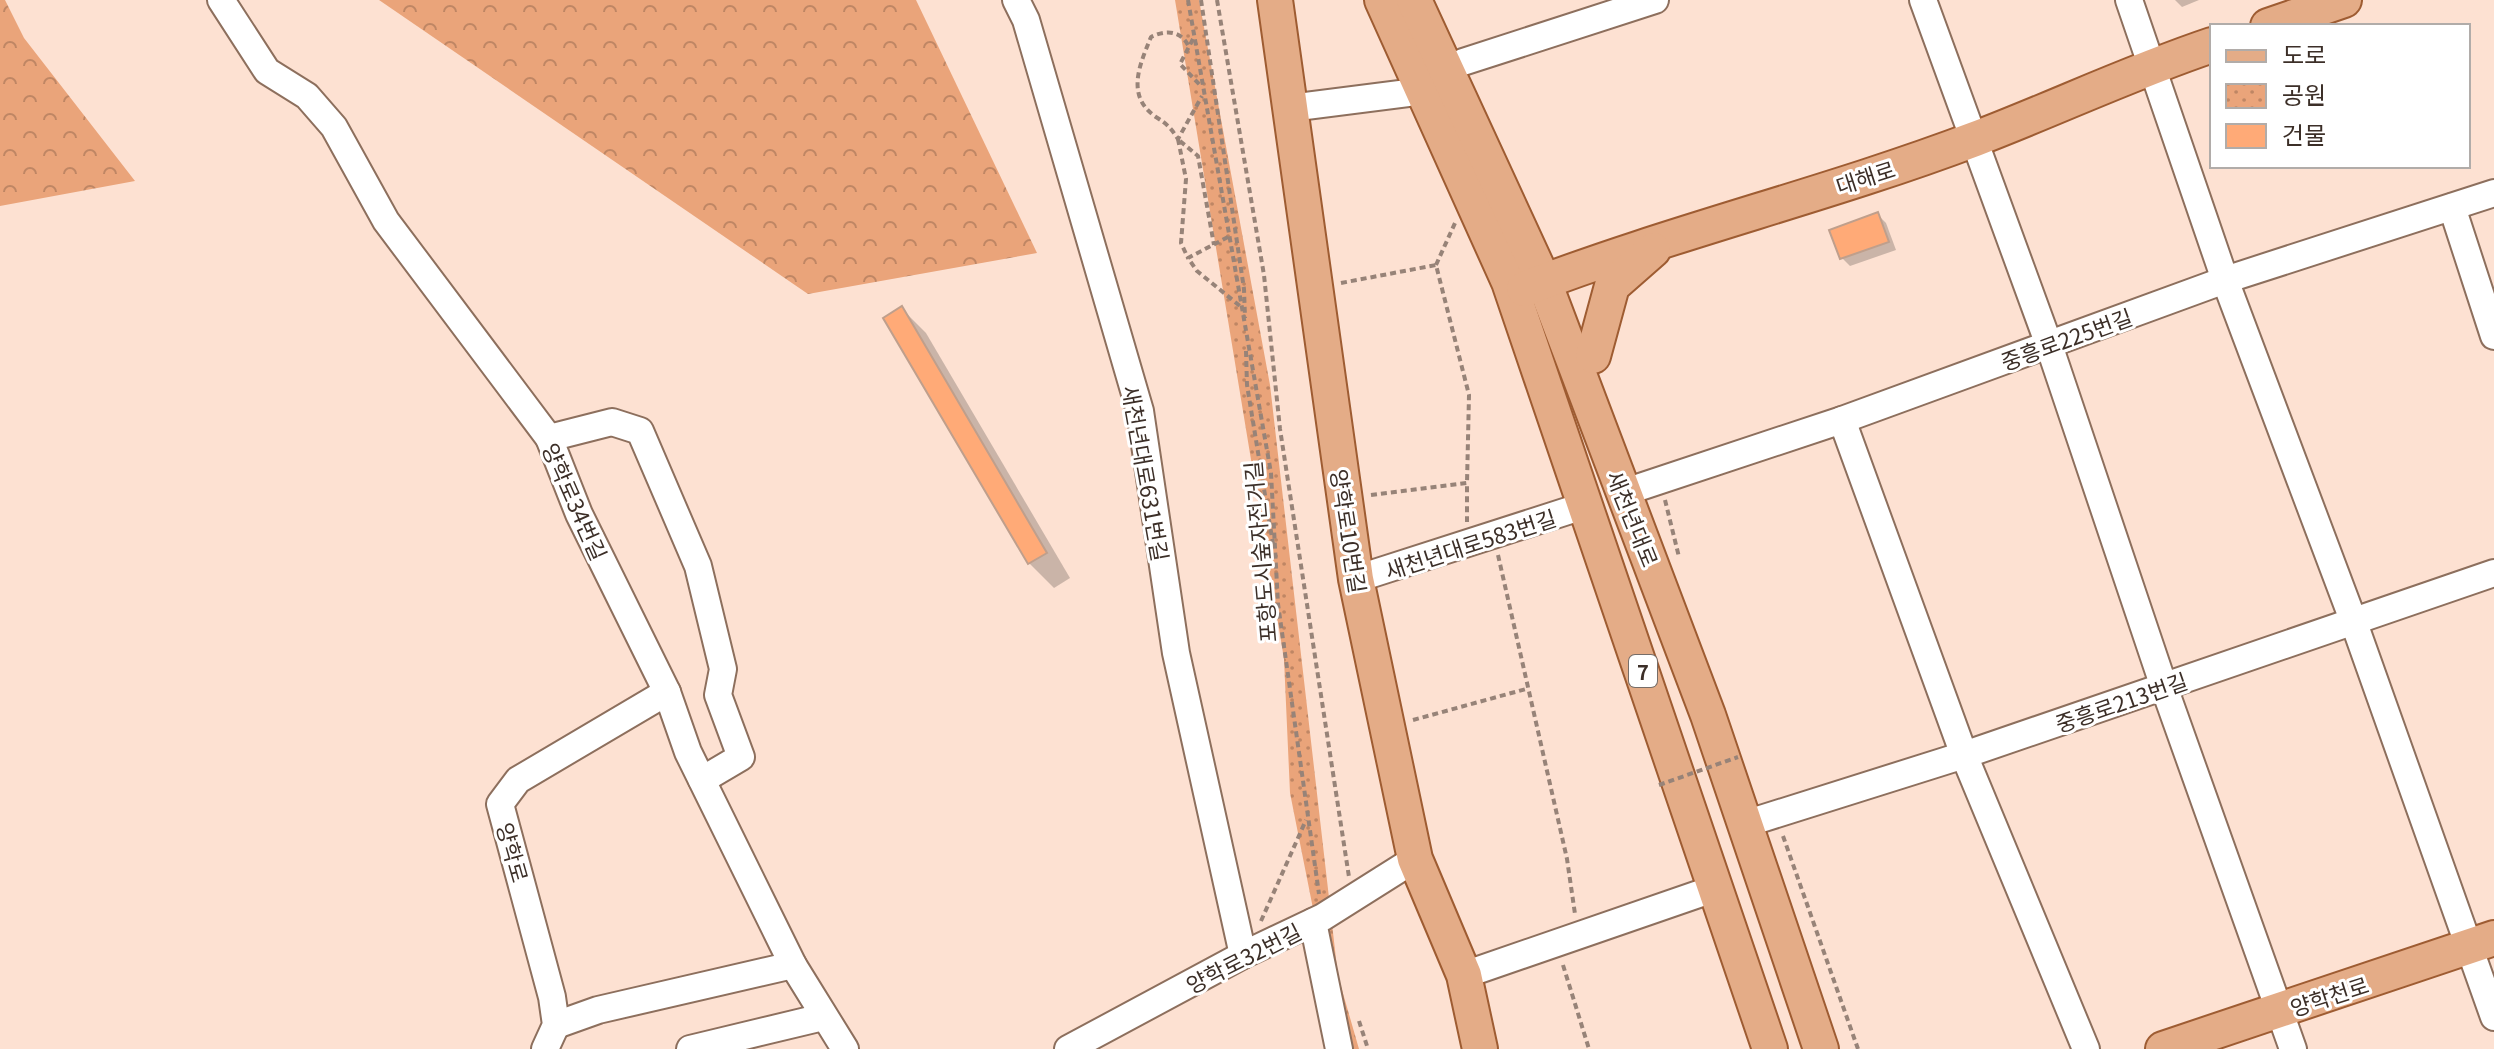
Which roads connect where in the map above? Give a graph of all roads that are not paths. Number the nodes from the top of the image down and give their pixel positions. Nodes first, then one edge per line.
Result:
1 (221, 0) edge
2 (1016, 0) edge
3 (1275, 0) edge
4 (1365, 0) edge
5 (1382, 0) edge
6 (1414, 0) edge
7 (1435, 0) edge
8 (1655, 0) edge
9 (1923, 0) edge
10 (2129, 0) edge
11 (2344, 0) edge
12 (2274, 24) edge
13 (2210, 46) edge
14 (1463, 62) junction
15 (2152, 65) junction
16 (1408, 93) junction
17 (1290, 108) junction
18 (1974, 140) junction
19 (2494, 193) edge
20 (2452, 207) junction
21 (1662, 242) junction
22 (1552, 279) junction
23 (2225, 280) junction
24 (1511, 288) junction
25 (2494, 336) edge
26 (2049, 345) junction
27 (1593, 356) junction
28 (1842, 420) junction
29 (549, 438) junction
30 (1640, 487) junction
31 (1583, 506) junction
32 (1651, 559) junction
33 (2494, 573) edge
34 (1356, 579) junction
35 (2353, 620) junction
36 (2164, 687) junction
37 (667, 692) junction
38 (1964, 755) junction
39 (702, 780) junction
40 (1745, 824) junction
41 (1415, 859) junction
42 (1716, 888) junction
43 (1318, 920) junction
44 (2481, 943) edge
45 (1243, 955) junction
46 (793, 965) junction
47 (1464, 975) junction
48 (2280, 1011) junction
49 (823, 1017) junction
50 (2494, 1017) edge
51 (550, 1037) edge
52 (690, 1049) edge
53 (845, 1049) edge
54 (1068, 1049) edge
55 (1339, 1049) edge
56 (1480, 1049) edge
57 (1770, 1049) edge
58 (1821, 1049) edge
59 (2086, 1049) edge
60 (2163, 1049) edge
61 (2293, 1049) edge

1 - 29 street, 양학로34번길
2 - 45 street, 새천년대로631번길
3 - 17 main road, 양학로10번길
4 - 16 main road
5 - 24 main road, 새천년대로 / 7
6 - 22 main road, 새천년대로
7 - 14 main road
8 - 14 street
9 - 18 street
10 - 15 street
11 - 12 main road
13 - 15 main road, 대해로
14 - 22 main road
15 - 18 main road, 대해로
15 - 23 street
16 - 17 street
16 - 24 main road
17 - 34 main road, 양학로10번길
18 - 21 main road, 대해로
18 - 26 street
19 - 20 street, 중흥로225번길
20 - 23 street, 중흥로225번길
20 - 25 street
21 - 22 main road, 대해로
21 - 27 main road
22 - 24 main road, 대해로
22 - 27 main road
22 - 32 main road, 새천년대로 / 7
23 - 26 street, 중흥로225번길
23 - 35 street
24 - 31 main road, 새천년대로 / 7
26 - 28 street, 중흥로225번길
26 - 36 street
27 - 30 main road
28 - 30 street, 중흥로225번길
28 - 38 street
29 - 37 street, 양학로34번길
29 - 39 street
30 - 32 main road
31 - 34 street, 새천년대로583번길
31 - 42 main road, 새천년대로 / 7
32 - 40 main road, 새천년대로 / 7
33 - 35 street, 중흥로213번길
34 - 41 main road, 양학로10번길
35 - 36 street, 중흥로213번길
35 - 44 street
36 - 38 street, 중흥로213번길
36 - 48 street
37 - 39 street, 양학로34번길
37 - 51 street, 양학로
38 - 40 street, 중흥로213번길
38 - 59 street
39 - 46 street, 양학로34번길
40 - 58 main road, 새천년대로 / 7
41 - 43 street, 양학로32번길
41 - 47 main road, 양학로10번길
42 - 47 street
42 - 57 main road, 새천년대로 / 7
43 - 45 street, 양학로32번길
43 - 55 street
44 - 48 main road, 양학천로
44 - 50 street
45 - 54 street, 양학로32번길
46 - 49 street, 양학로34번길
46 - 51 street
47 - 56 main road, 양학로10번길
48 - 60 main road, 양학천로
48 - 61 street
49 - 52 street
49 - 53 street, 양학로34번길

